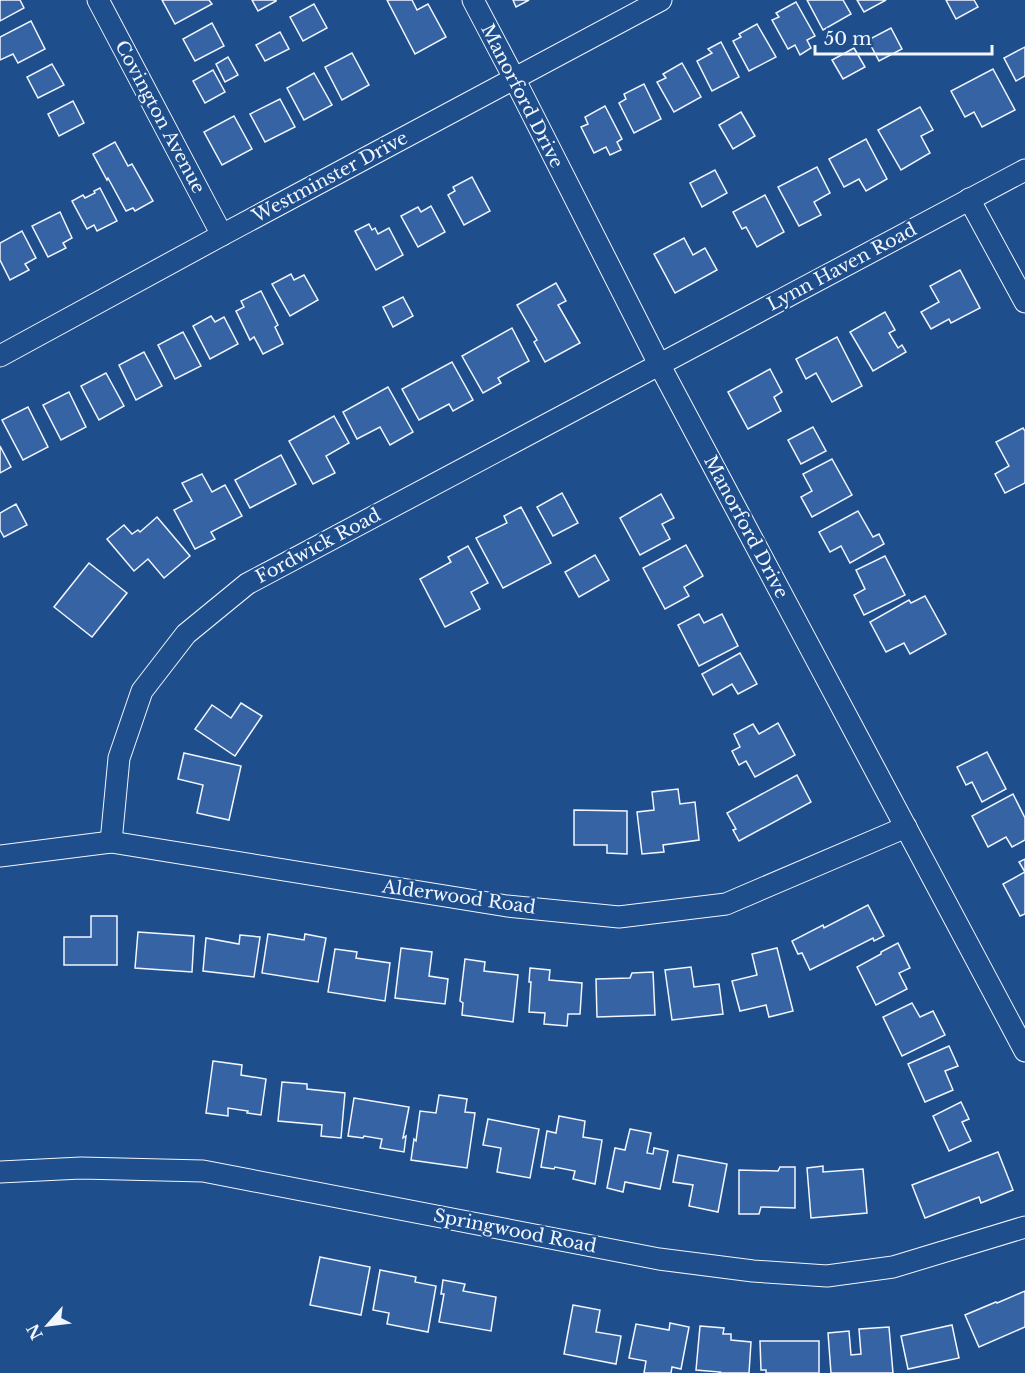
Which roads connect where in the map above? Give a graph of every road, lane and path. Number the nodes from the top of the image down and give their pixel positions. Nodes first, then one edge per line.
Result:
1 (98, 0) edge
2 (473, 0) edge
3 (661, 0) edge
4 (514, 78) junction
5 (1025, 170) edge
6 (969, 199) junction
7 (222, 235) junction
8 (1025, 302) edge
9 (0, 356) edge
10 (660, 364) junction
11 (906, 827) junction
12 (111, 842) junction
13 (0, 856) edge
14 (1025, 1051) edge
15 (0, 1172) edge
16 (1025, 1227) edge

1 - 7 street, Covington Avenue
2 - 4 street, Manorford Drive
3 - 4 street, Westminster Drive
4 - 7 street, Westminster Drive
4 - 10 street, Manorford Drive
5 - 6 street, Lynn Haven Road
6 - 8 street
6 - 10 street, Lynn Haven Road
7 - 9 street, Westminster Drive
10 - 11 street, Manorford Drive
10 - 12 street, Fordwick Road
11 - 12 street, Alderwood Road
11 - 14 street, Manorford Drive
12 - 13 street, Alderwood Road
15 - 16 street, Springwood Road

